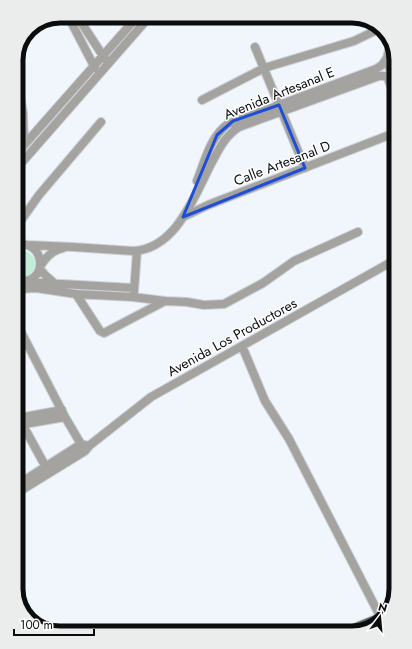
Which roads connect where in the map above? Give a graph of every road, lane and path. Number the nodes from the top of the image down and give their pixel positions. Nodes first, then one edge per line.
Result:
1 (72, 23) edge
2 (81, 23) edge
3 (132, 23) edge
4 (144, 23) edge
5 (375, 31) edge
6 (255, 47) dead end
7 (389, 54) edge
8 (102, 56) junction
9 (387, 58) junction
10 (109, 63) junction
11 (94, 66) junction
12 (264, 68) junction
13 (389, 70) edge
14 (99, 73) junction
15 (389, 75) edge
16 (202, 100) dead end
17 (281, 108) junction
18 (23, 114) edge
19 (101, 122) dead end
20 (389, 135) edge
21 (24, 144) joint
22 (23, 161) edge
23 (305, 168) junction
24 (183, 217) junction
25 (23, 219) edge
26 (358, 232) dead end
27 (23, 245) edge
28 (23, 246) edge
29 (73, 247) junction
30 (137, 251) junction
31 (389, 263) edge
32 (40, 267) junction
33 (23, 281) edge
34 (23, 282) edge
35 (54, 283) junction
36 (134, 288) junction
37 (23, 289) edge
38 (76, 294) junction
39 (133, 297) junction
40 (166, 301) junction
41 (23, 336) edge
42 (242, 346) junction
43 (63, 414) junction
44 (23, 420) edge
45 (23, 426) edge
46 (85, 447) junction
47 (47, 470) junction
48 (23, 482) edge
49 (23, 489) edge
50 (377, 616) edge

1 - 11 street
2 - 8 street
3 - 8 street
4 - 10 street
5 - 12 street
6 - 12 street
7 - 9 street
8 - 10 street
8 - 11 street
9 - 13 street
9 - 17 street, Avenida Artesanal E
10 - 14 street
11 - 14 street
11 - 21 street
12 - 16 street
12 - 17 street
14 - 22 street
15 - 17 street, Avenida Artesanal E
17 - 23 street
17 - 24 street, Avenida Artesanal E
18 - 21 street
19 - 25 street
20 - 23 street, Calle Artesanal D
23 - 24 street, Calle Artesanal D
24 - 30 street, Avenida Artesanal E
26 - 40 street
27 - 29 street
28 - 32 street
29 - 30 street, Avenida Artesanal E
29 - 32 street
30 - 36 street
31 - 42 street, Avenida Los Productores
32 - 33 street
32 - 35 street
34 - 35 street
35 - 36 street
36 - 39 street
37 - 38 street
38 - 39 street
38 - 40 street
39 - 40 street
41 - 43 street
42 - 46 street, Avenida Los Productores
42 - 50 street
43 - 44 street
43 - 46 street
45 - 47 street
46 - 47 street, Avenida Los Productores
47 - 48 street, Avenida Los Productores
47 - 49 street, Avenida Los Productores

